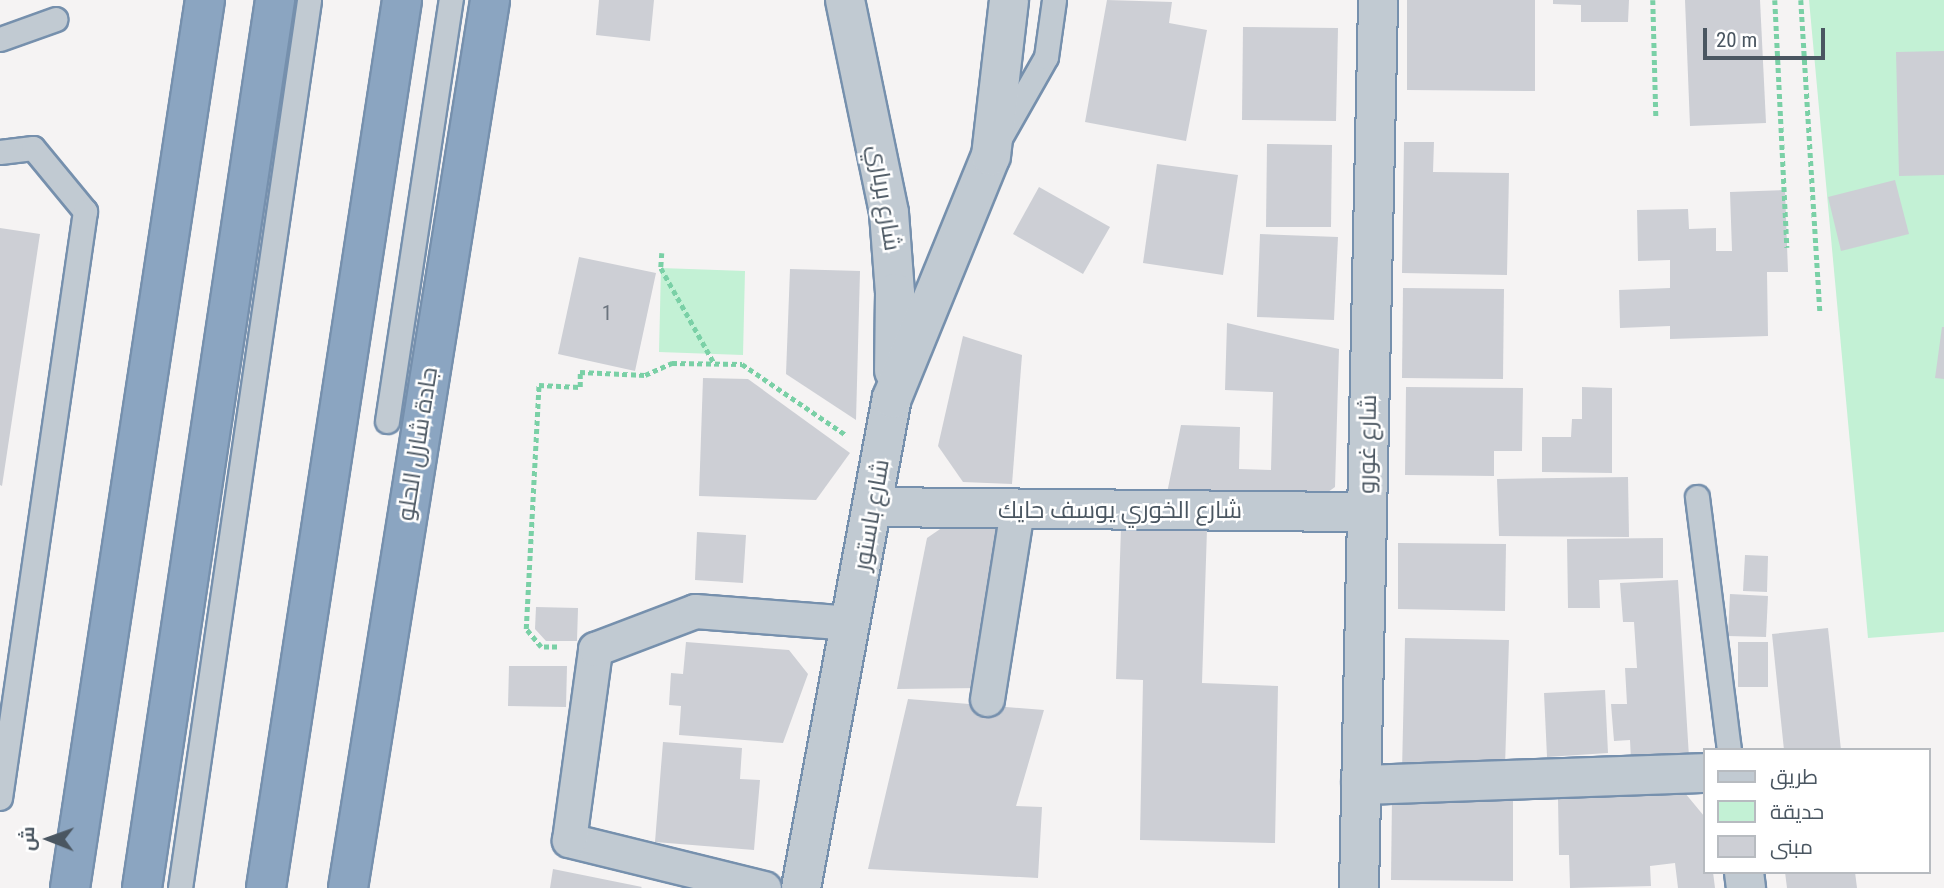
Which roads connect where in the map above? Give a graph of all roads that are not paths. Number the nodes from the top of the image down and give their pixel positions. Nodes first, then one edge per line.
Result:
1 (205, 0) edge
2 (275, 0) edge
3 (309, 0) edge
4 (402, 0) edge
5 (451, 0) edge
6 (490, 0) edge
7 (845, 0) edge
8 (1009, 0) edge
9 (1054, 0) edge
10 (1378, 0) edge
11 (56, 19) dead end
12 (0, 39) edge
13 (0, 152) edge
14 (991, 156) junction
15 (892, 398) junction
16 (387, 421) dead end
17 (1698, 497) dead end
18 (874, 507) junction
19 (1017, 510) junction
20 (1366, 512) junction
21 (852, 623) junction
22 (388, 625) junction
23 (988, 699) dead end
24 (1729, 748) edge
25 (1702, 773) edge
26 (1361, 785) junction
27 (0, 798) edge
28 (70, 888) edge
29 (142, 888) edge
30 (180, 888) edge
31 (266, 888) edge
32 (348, 888) edge
33 (373, 888) edge
34 (764, 888) edge
35 (801, 888) edge
36 (1359, 888) edge

1 - 28 highway
2 - 29 highway
3 - 30 lane
4 - 31 highway
5 - 16 lane
6 - 22 highway, جادة شارل الحلو
7 - 15 street, شارع برباري
8 - 14 street, شارع باستور
9 - 14 lane, شارع باستور
10 - 20 street, شارع غورو
11 - 12 lane
13 - 27 lane
14 - 15 street, شارع باستور
15 - 18 street, شارع باستور
17 - 24 lane
18 - 19 street, شارع الخوري يوسف حايك
18 - 21 street, شارع باستور
19 - 20 street, شارع الخوري يوسف حايك
19 - 23 street
20 - 26 street, شارع غورو
21 - 34 street
21 - 35 street, شارع باستور
22 - 32 highway, جادة شارل الحلو
22 - 33 highway
25 - 26 street
26 - 36 street, شارع غورو

